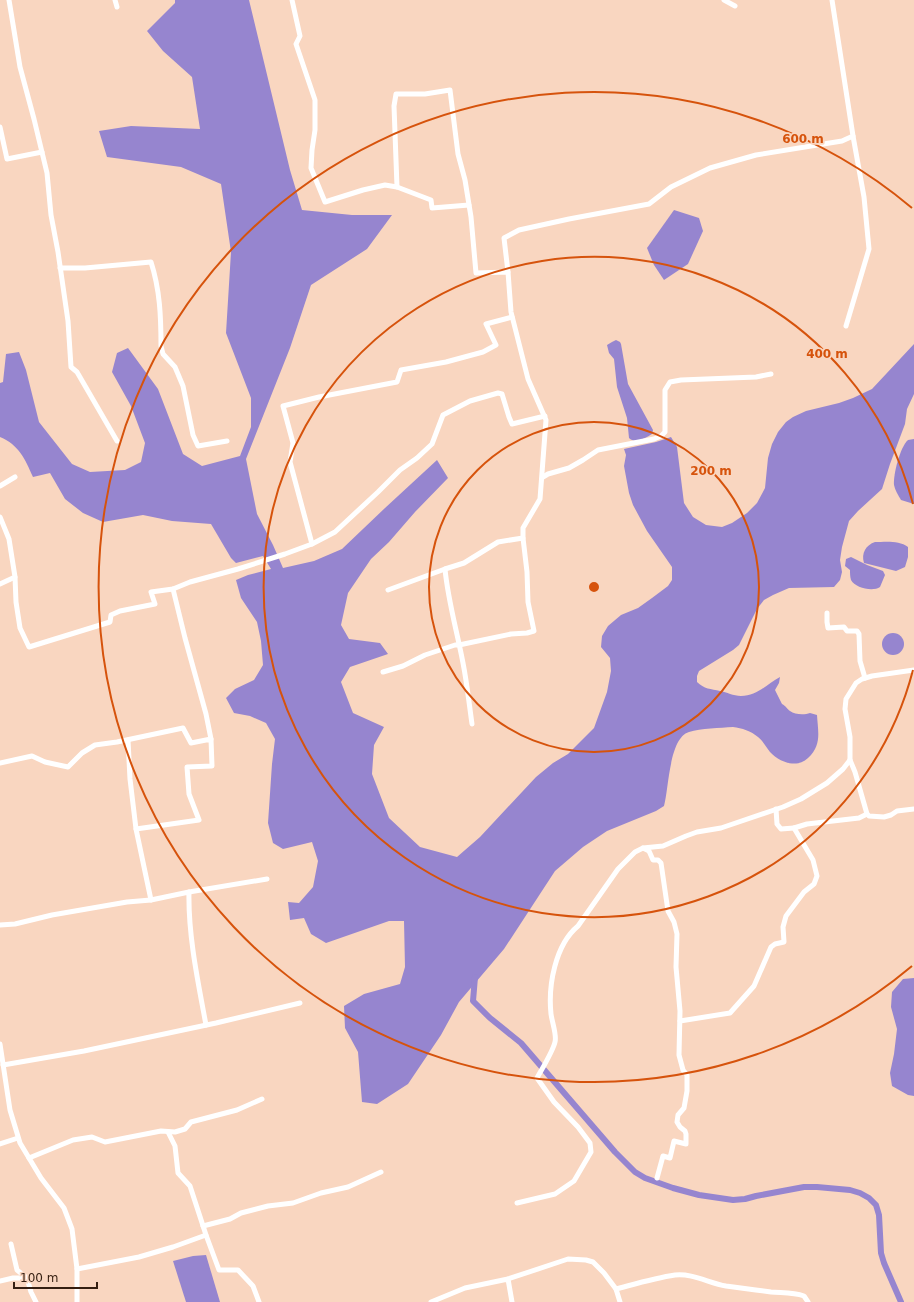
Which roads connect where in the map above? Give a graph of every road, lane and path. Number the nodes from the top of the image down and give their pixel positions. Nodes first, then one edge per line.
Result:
1 (9, 0) edge
2 (115, 0) edge
3 (292, 0) edge
4 (724, 0) edge
5 (832, 0) edge
6 (735, 6) dead end
7 (117, 7) dead end
8 (0, 127) edge
9 (853, 136) junction
10 (42, 152) junction
11 (397, 187) junction
12 (469, 204) junction
13 (60, 268) junction
14 (508, 272) junction
15 (512, 317) junction
16 (846, 326) dead end
17 (771, 374) dead end
18 (545, 416) junction
19 (117, 441) dead end
20 (227, 441) dead end
21 (15, 477) dead end
22 (543, 477) junction
23 (0, 486) edge
24 (0, 517) edge
25 (523, 538) junction
26 (312, 544) junction
27 (445, 569) junction
28 (15, 577) junction
29 (0, 584) edge
30 (173, 589) junction
31 (388, 590) dead end
32 (827, 613) dead end
33 (459, 645) junction
34 (914, 670) edge
35 (383, 672) dead end
36 (865, 678) junction
37 (472, 724) dead end
38 (211, 739) junction
39 (128, 740) junction
40 (850, 760) junction
41 (0, 763) edge
42 (914, 808) edge
43 (776, 809) junction
44 (867, 814) junction
45 (794, 828) junction
46 (136, 829) junction
47 (643, 848) junction
48 (267, 880) dead end
49 (189, 892) junction
50 (151, 900) junction
51 (0, 925) edge
52 (300, 1003) dead end
53 (680, 1021) junction
54 (206, 1025) junction
55 (0, 1047) edge
56 (3, 1065) junction
57 (262, 1099) dead end
58 (168, 1132) junction
59 (18, 1138) junction
60 (0, 1144) edge
61 (29, 1158) junction
62 (381, 1172) dead end
63 (657, 1178) dead end
64 (517, 1203) dead end
65 (203, 1226) junction
66 (206, 1235) junction
67 (11, 1244) dead end
68 (77, 1270) junction
69 (27, 1278) junction
70 (508, 1279) junction
71 (0, 1280) edge
72 (616, 1289) junction
73 (36, 1302) edge
74 (77, 1302) edge
75 (258, 1302) edge
76 (431, 1302) edge
77 (512, 1302) edge
78 (620, 1302) edge
79 (808, 1302) edge

1 - 10 street
2 - 7 street
3 - 11 street
4 - 6 street
5 - 9 street
8 - 10 street
9 - 14 street
9 - 16 street
10 - 13 street
11 - 12 street
11 - 12 street
12 - 14 street
13 - 19 street
13 - 20 street
14 - 15 street
15 - 18 street
15 - 26 street
17 - 22 street
18 - 22 street
18 - 26 street
21 - 23 street
22 - 25 street
24 - 28 street
25 - 27 street
25 - 33 street
26 - 30 street
27 - 31 street
27 - 33 street
28 - 29 street
28 - 30 street
30 - 38 street
32 - 36 street
33 - 35 street
33 - 37 street
34 - 36 street
36 - 40 street
38 - 39 street
38 - 46 street
39 - 41 street
39 - 46 street
40 - 43 street
40 - 44 street
42 - 44 street
43 - 45 street
43 - 47 street
44 - 45 street
45 - 53 street
46 - 50 street
47 - 53 street
47 - 64 street
48 - 49 street
49 - 50 street
49 - 54 street
50 - 51 street
52 - 54 street
53 - 63 street
54 - 56 street
55 - 56 street
56 - 59 street
57 - 58 street
58 - 61 street
58 - 65 street
59 - 60 street
59 - 61 street
61 - 68 street
62 - 65 street
65 - 66 street
66 - 68 street
66 - 75 street
67 - 69 street
68 - 74 street
69 - 71 street
69 - 73 street
70 - 72 street
70 - 76 street
70 - 77 street
72 - 78 street
72 - 79 street

